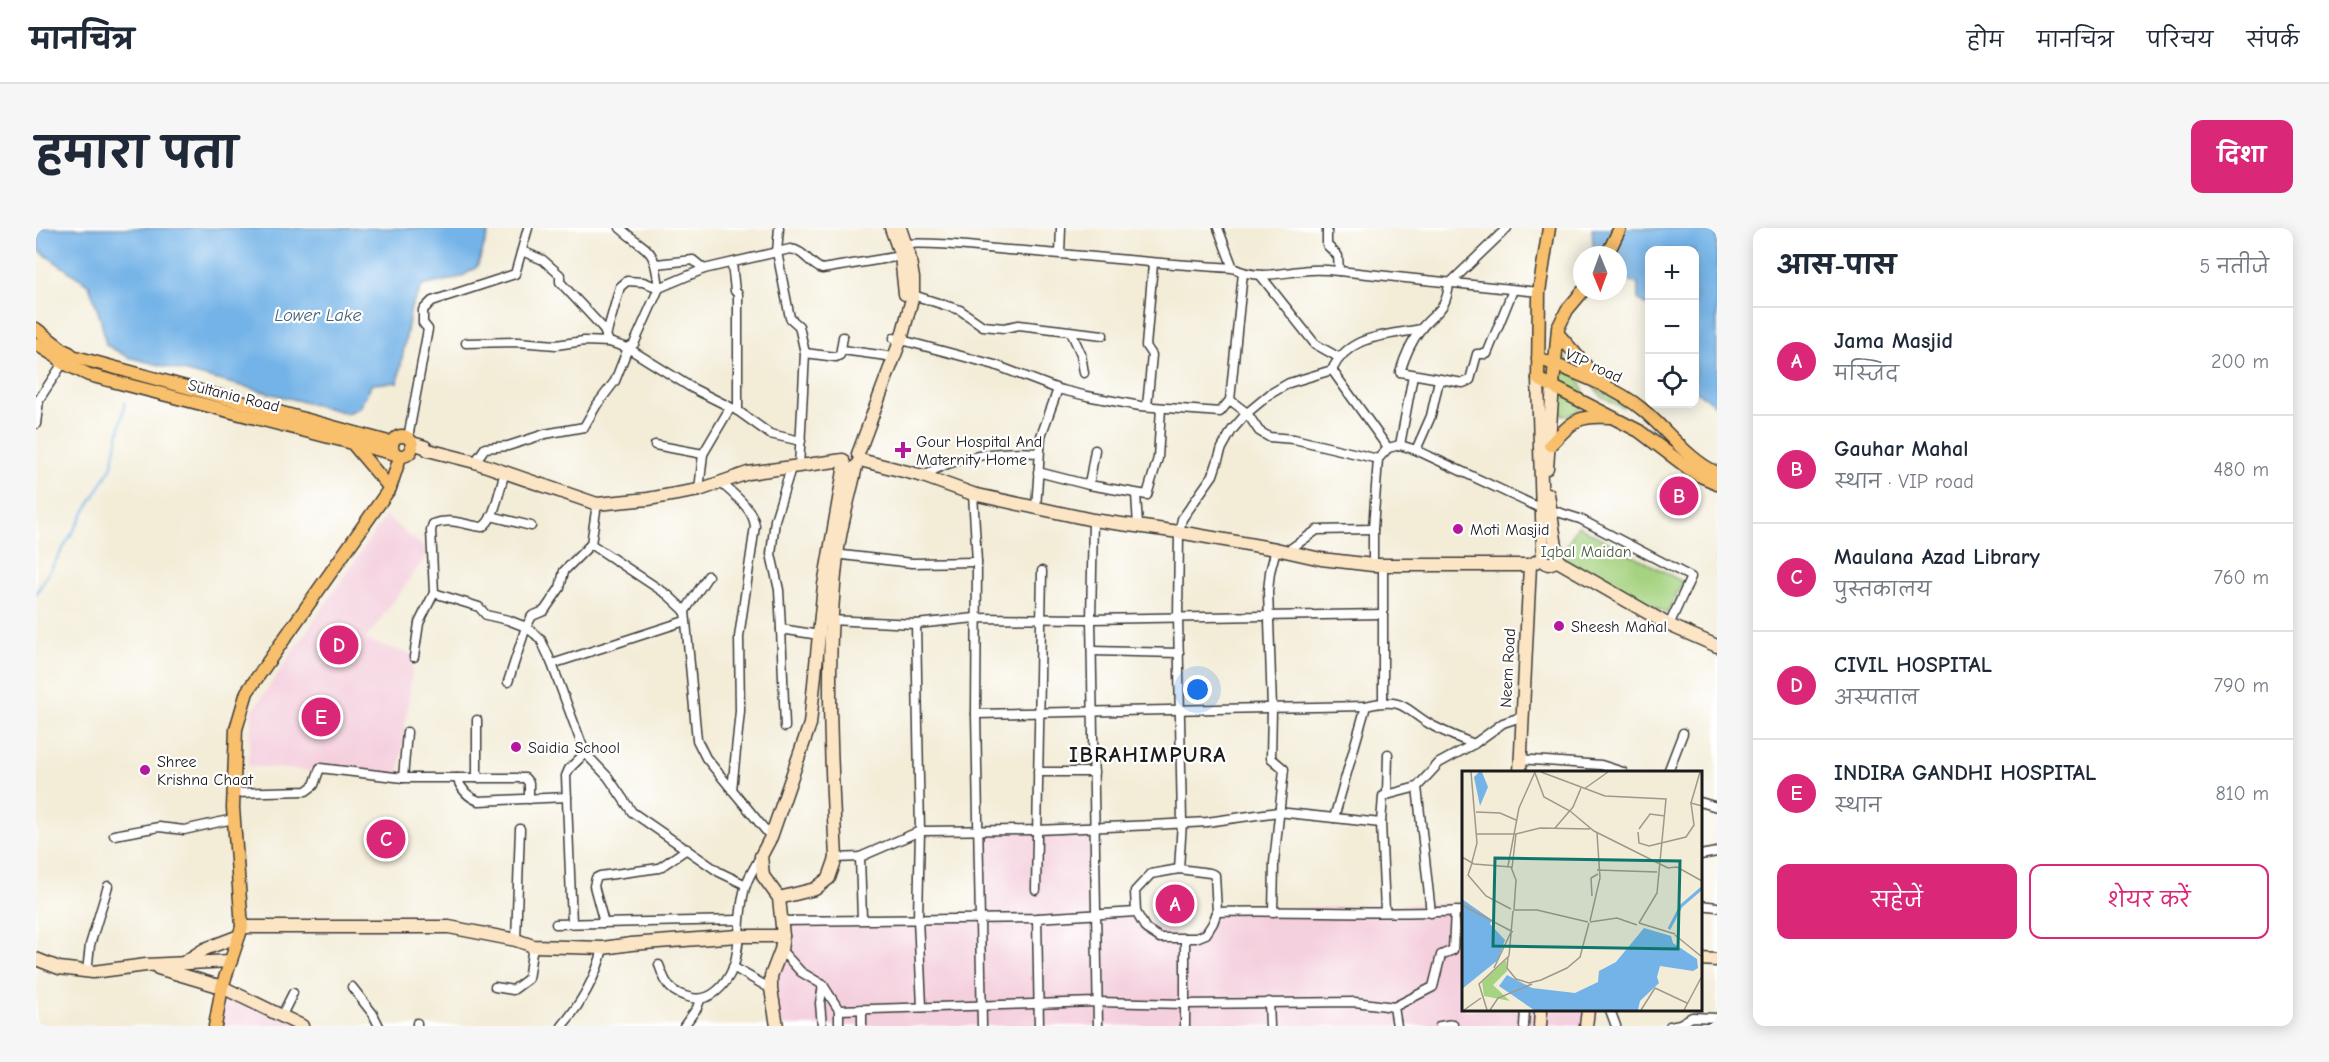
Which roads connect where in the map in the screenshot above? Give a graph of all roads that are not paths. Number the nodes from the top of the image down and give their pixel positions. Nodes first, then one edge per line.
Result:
1 (528, 228) edge
2 (620, 228) edge
3 (779, 228) edge
4 (891, 228) edge
5 (900, 228) edge
6 (1061, 228) edge
7 (1218, 228) edge
8 (1327, 228) edge
9 (1507, 228) edge
10 (1549, 228) edge
11 (1620, 228) edge
12 (1611, 246) edge
13 (901, 248) junction
14 (522, 251) junction
15 (777, 252) junction
16 (1060, 253) junction
17 (732, 263) junction
18 (656, 264) junction
19 (1153, 264) junction
20 (1233, 268) junction
21 (704, 269) junction
22 (1339, 271) junction
23 (1243, 273) junction
24 (1261, 276) junction
25 (1449, 284) junction
26 (659, 288) junction
27 (1513, 290) junction
28 (1539, 292) junction
29 (913, 295) junction
30 (1575, 300) edge
31 (36, 329) edge
32 (1421, 329) junction
33 (1558, 331) junction
34 (1071, 332) junction
35 (1103, 335) dead end
36 (843, 337) dead end
37 (608, 339) junction
38 (897, 339) junction
39 (466, 343) dead end
40 (36, 344) edge
41 (628, 348) junction
42 (842, 350) junction
43 (805, 353) junction
44 (886, 356) junction
45 (1338, 357) junction
46 (1538, 358) junction
47 (65, 359) junction
48 (1555, 364) junction
49 (1332, 370) junction
50 (1084, 373) dead end
51 (1413, 375) junction
52 (1538, 379) junction
53 (1438, 380) junction
54 (1553, 386) junction
55 (1605, 387) junction
56 (1058, 389) junction
57 (1230, 400) junction
58 (38, 402) edge
59 (1147, 406) junction
60 (1161, 408) junction
61 (734, 409) junction
62 (1247, 413) junction
63 (1613, 418) junction
64 (36, 424) edge
65 (801, 441) junction
66 (352, 443) junction
67 (655, 445) dead end
68 (1400, 445) junction
69 (1550, 446) junction
70 (403, 448) junction
71 (1388, 448) junction
72 (1095, 450) dead end
73 (1416, 450) junction
74 (1038, 453) junction
75 (703, 454) junction
76 (852, 459) junction
77 (1378, 459) junction
78 (475, 462) junction
79 (795, 467) junction
80 (505, 472) junction
81 (1038, 472) junction
82 (1717, 473) edge
83 (923, 476) junction
84 (720, 482) junction
85 (1717, 483) edge
86 (1089, 485) junction
87 (390, 488) junction
88 (699, 490) junction
89 (973, 494) junction
90 (1136, 494) junction
91 (597, 504) junction
92 (1036, 508) junction
93 (1546, 510) junction
94 (491, 516) junction
95 (1093, 520) junction
96 (531, 526) dead end
97 (1138, 526) junction
98 (1373, 530) junction
99 (1179, 532) junction
100 (591, 544) junction
101 (1281, 550) junction
102 (833, 554) junction
103 (1556, 557) junction
104 (1538, 558) junction
105 (976, 562) junction
106 (1378, 565) junction
107 (1042, 571) dead end
108 (708, 576) dead end
109 (434, 593) junction
110 (1383, 614) junction
111 (685, 616) junction
112 (1270, 616) junction
113 (1178, 617) junction
114 (975, 618) junction
115 (1041, 618) junction
116 (1091, 619) junction
117 (825, 620) junction
118 (916, 624) junction
119 (1669, 625) junction
120 (526, 627) junction
121 (781, 629) junction
122 (819, 635) junction
123 (1717, 646) edge
124 (1092, 651) junction
125 (1179, 653) junction
126 (414, 657) dead end
127 (552, 664) junction
128 (816, 666) junction
129 (831, 668) junction
130 (508, 682) dead end
131 (1383, 702) junction
132 (1366, 706) junction
133 (1272, 708) junction
134 (1181, 710) junction
135 (1093, 712) junction
136 (1040, 713) junction
137 (976, 714) junction
138 (1521, 717) junction
139 (477, 720) dead end
140 (785, 727) dead end
141 (406, 732) dead end
142 (1683, 733) dead end
143 (1474, 744) junction
144 (585, 753) junction
145 (1388, 754) dead end
146 (1519, 759) junction
147 (1520, 771) edge
148 (1620, 771) edge
149 (1668, 771) edge
150 (1038, 772) junction
151 (1094, 772) junction
152 (403, 778) junction
153 (457, 778) junction
154 (477, 778) junction
155 (1417, 787) junction
156 (732, 790) junction
157 (233, 793) junction
158 (1387, 795) junction
159 (567, 797) junction
160 (529, 799) junction
161 (1702, 802) edge
162 (1717, 807) edge
163 (1278, 812) junction
164 (1334, 818) junction
165 (233, 819) junction
166 (1182, 822) junction
167 (1381, 823) junction
168 (1094, 827) junction
169 (520, 829) dead end
170 (977, 830) junction
171 (1037, 830) junction
172 (920, 831) junction
173 (114, 835) dead end
174 (771, 837) junction
175 (687, 849) junction
176 (1717, 852) edge
177 (1702, 855) edge
178 (760, 856) junction
179 (860, 857) junction
180 (836, 858) junction
181 (1179, 869) junction
182 (746, 885) junction
183 (108, 886) dead end
184 (1036, 890) dead end
185 (779, 898) junction
186 (1702, 905) edge
187 (1717, 907) edge
188 (1385, 911) junction
189 (1459, 911) edge
190 (1136, 912) junction
191 (1217, 912) junction
192 (1273, 912) junction
193 (1431, 913) junction
194 (1097, 915) junction
195 (918, 918) junction
196 (978, 918) junction
197 (1037, 918) junction
198 (862, 919) junction
199 (739, 920) junction
200 (780, 921) junction
201 (572, 923) junction
202 (604, 923) junction
203 (556, 924) dead end
204 (240, 931) junction
205 (738, 936) junction
206 (783, 936) junction
207 (1185, 938) junction
208 (516, 940) junction
209 (533, 946) junction
210 (603, 948) junction
211 (781, 950) junction
212 (36, 959) edge
213 (1702, 959) edge
214 (1717, 960) edge
215 (231, 961) junction
216 (659, 965) dead end
217 (183, 967) junction
218 (733, 968) junction
219 (87, 972) junction
220 (824, 985) junction
221 (222, 987) junction
222 (352, 987) dead end
223 (495, 987) dead end
224 (771, 989) junction
225 (292, 993) dead end
226 (700, 1000) junction
227 (1097, 1002) junction
228 (1269, 1002) junction
229 (1185, 1004) junction
230 (1039, 1005) junction
231 (982, 1006) junction
232 (922, 1007) junction
233 (1394, 1007) junction
234 (862, 1009) junction
235 (839, 1010) junction
236 (1525, 1011) edge
237 (1541, 1011) edge
238 (1589, 1011) edge
239 (1610, 1011) edge
240 (281, 1017) junction
241 (1717, 1018) edge
242 (1453, 1024) dead end
243 (218, 1025) edge
244 (303, 1026) edge
245 (379, 1026) edge
246 (562, 1026) edge
247 (684, 1026) edge
248 (777, 1026) edge
249 (822, 1026) edge
250 (839, 1026) edge
251 (862, 1026) edge
252 (981, 1026) edge
253 (1039, 1026) edge
254 (1098, 1026) edge
255 (1185, 1026) edge
256 (1270, 1026) edge
257 (1397, 1026) edge
258 (1440, 1026) edge
259 (1524, 1026) edge
260 (1540, 1026) edge
261 (1586, 1026) edge
262 (1616, 1026) edge
263 (1670, 1026) edge

1 - 14 street
2 - 18 street
3 - 15 street
4 - 13 main road
5 - 13 main road
6 - 16 street
7 - 20 street
8 - 22 street
9 - 25 street
10 - 28 main road
11 - 12 main road
13 - 15 street
13 - 16 street
13 - 29 main road
13 - 38 main road
14 - 37 street
14 - 70 street
15 - 17 street
15 - 43 street
16 - 19 street
17 - 21 street
17 - 61 street
18 - 21 street
18 - 26 street
19 - 20 street
19 - 59 street
20 - 23 street
21 - 26 street
22 - 24 street
22 - 25 street
23 - 24 street
23 - 57 street
24 - 45 street
25 - 27 street
25 - 32 street
26 - 37 street
26 - 41 street
27 - 28 street
27 - 53 street
28 - 46 main road
29 - 34 street
29 - 38 main road
30 - 33 main road
31 - 47 main road, Sultania Road
32 - 45 street
32 - 51 street
33 - 48 main road
33 - 55 main road
34 - 35 street
34 - 50 street
36 - 42 street
37 - 39 street
37 - 41 street
38 - 44 main road
38 - 56 street
38 - 76 main road
40 - 47 main road, Sultania Road
41 - 61 street
41 - 78 street
42 - 43 street
42 - 44 street
43 - 65 street
44 - 76 main road
45 - 49 street
46 - 48 main road, VIP road
46 - 52 main road
47 - 58 street
47 - 66 main road, Sultania Road
47 - 70 main road, Sultania Road
48 - 54 main road
48 - 55 main road, VIP road
49 - 62 street
49 - 71 street
51 - 53 street
51 - 68 street
52 - 54 main road
52 - 93 main road
53 - 73 street
54 - 63 main road
54 - 69 main road
55 - 82 main road, VIP road
56 - 59 street
56 - 74 street
57 - 60 street
57 - 62 street
58 - 64 street
59 - 60 street
60 - 90 street
61 - 65 street
61 - 75 street
62 - 77 street
62 - 99 street
63 - 69 main road
63 - 85 main road
65 - 79 street
66 - 70 main road, Sultania Road
66 - 87 main road
67 - 75 street
68 - 71 street
68 - 73 street
69 - 93 main road
70 - 78 main road
70 - 87 main road
71 - 77 street
72 - 86 street
73 - 93 street
74 - 81 street
74 - 83 street
75 - 88 street
76 - 79 main road
76 - 83 main road
76 - 102 main road
77 - 98 street
78 - 80 main road
79 - 84 main road
79 - 121 street
80 - 91 main road
80 - 94 street
81 - 86 street
81 - 92 street
83 - 89 main road
84 - 88 main road
84 - 156 street
86 - 90 street
87 - 157 main road
88 - 91 main road
89 - 92 main road
89 - 105 street
90 - 97 street
91 - 100 street
92 - 95 main road
93 - 103 main road
93 - 104 main road, Neem Road
93 - 119 street
94 - 96 street
94 - 109 street
95 - 97 main road
95 - 116 street
97 - 99 main road
98 - 101 street
98 - 106 street
99 - 101 main road
99 - 113 street
100 - 111 street
100 - 120 street
101 - 106 main road
101 - 112 street
102 - 105 street
102 - 117 main road
103 - 104 main road
103 - 119 main road
104 - 106 main road
104 - 138 main road, Neem Road
105 - 114 street
106 - 110 street
107 - 115 street
108 - 111 street
109 - 120 street
109 - 126 street
110 - 112 street
110 - 131 street
111 - 127 street
111 - 156 street
112 - 113 street
112 - 133 street
113 - 116 street
113 - 125 street
114 - 115 street
114 - 118 street
114 - 137 street
115 - 116 street
115 - 136 street
116 - 124 street
117 - 118 street
117 - 122 main road
117 - 129 main road
118 - 172 street
119 - 123 main road
120 - 127 street
120 - 130 street
121 - 122 street
121 - 140 street
122 - 128 main road
124 - 125 street
124 - 135 street
125 - 134 street
127 - 144 street
128 - 129 main road
128 - 174 main road
129 - 180 main road
131 - 132 street
131 - 143 street
132 - 133 street
132 - 164 street
133 - 134 street
133 - 163 street
134 - 135 street
134 - 166 street
135 - 136 street
135 - 151 street
136 - 137 street
136 - 150 street
137 - 170 street
138 - 143 street
138 - 146 main road, Neem Road
139 - 154 street
141 - 152 street
142 - 149 street
143 - 155 street
144 - 159 street
144 - 175 street
145 - 158 street
146 - 147 main road, Neem Road
146 - 148 street
150 - 151 street
150 - 171 street
151 - 168 street
152 - 153 street
152 - 157 street
153 - 154 street
153 - 160 street
154 - 160 street
155 - 158 street
155 - 193 street
156 - 174 street
157 - 165 main road
158 - 167 street
159 - 160 street
159 - 201 street
161 - 162 street
163 - 164 street
163 - 166 street
163 - 192 street
164 - 167 street
165 - 173 street
165 - 204 main road
166 - 168 street
166 - 181 street
167 - 188 street
168 - 171 street
168 - 194 street
169 - 208 street
170 - 171 street
170 - 172 street
170 - 196 street
171 - 184 street
172 - 179 street
172 - 195 street
174 - 178 main road
175 - 182 street
175 - 202 street
176 - 177 street
178 - 182 street
178 - 185 main road
179 - 180 street
179 - 198 street
180 - 185 main road
181 - 190 street
181 - 191 street
182 - 199 street
183 - 219 street
185 - 200 main road
186 - 187 street
188 - 192 street
188 - 193 street
189 - 193 street
189 - 233 street
190 - 194 street
190 - 207 street
191 - 192 street
191 - 207 street
194 - 197 street
194 - 227 street
195 - 196 street
195 - 198 street
195 - 232 street
196 - 197 street
196 - 231 street
197 - 230 street
198 - 200 street
199 - 202 street
199 - 205 street
200 - 206 main road
201 - 202 street
201 - 203 street
204 - 208 main road
204 - 215 main road
204 - 217 main road
205 - 206 main road
205 - 210 main road
205 - 218 street
206 - 211 main road
207 - 229 street
208 - 209 main road
209 - 210 main road
209 - 223 street
210 - 246 street
211 - 220 street
211 - 224 main road
212 - 219 main road
213 - 214 main road
215 - 217 main road
215 - 221 main road
216 - 226 street
217 - 219 main road
217 - 221 main road
218 - 224 street
218 - 226 street
220 - 235 street
220 - 249 street
221 - 240 main road
221 - 243 main road
222 - 245 street
224 - 248 main road
225 - 240 street
226 - 247 street
227 - 229 street
227 - 230 street
227 - 254 street
228 - 229 street
228 - 233 street
228 - 256 street
229 - 255 street
230 - 231 street
230 - 253 street
231 - 232 street
231 - 252 street
232 - 234 street
233 - 257 street
234 - 235 street
234 - 251 street
235 - 250 street
236 - 259 street
237 - 260 main road
238 - 261 main road
239 - 262 street
240 - 244 main road
241 - 263 street
242 - 258 street

